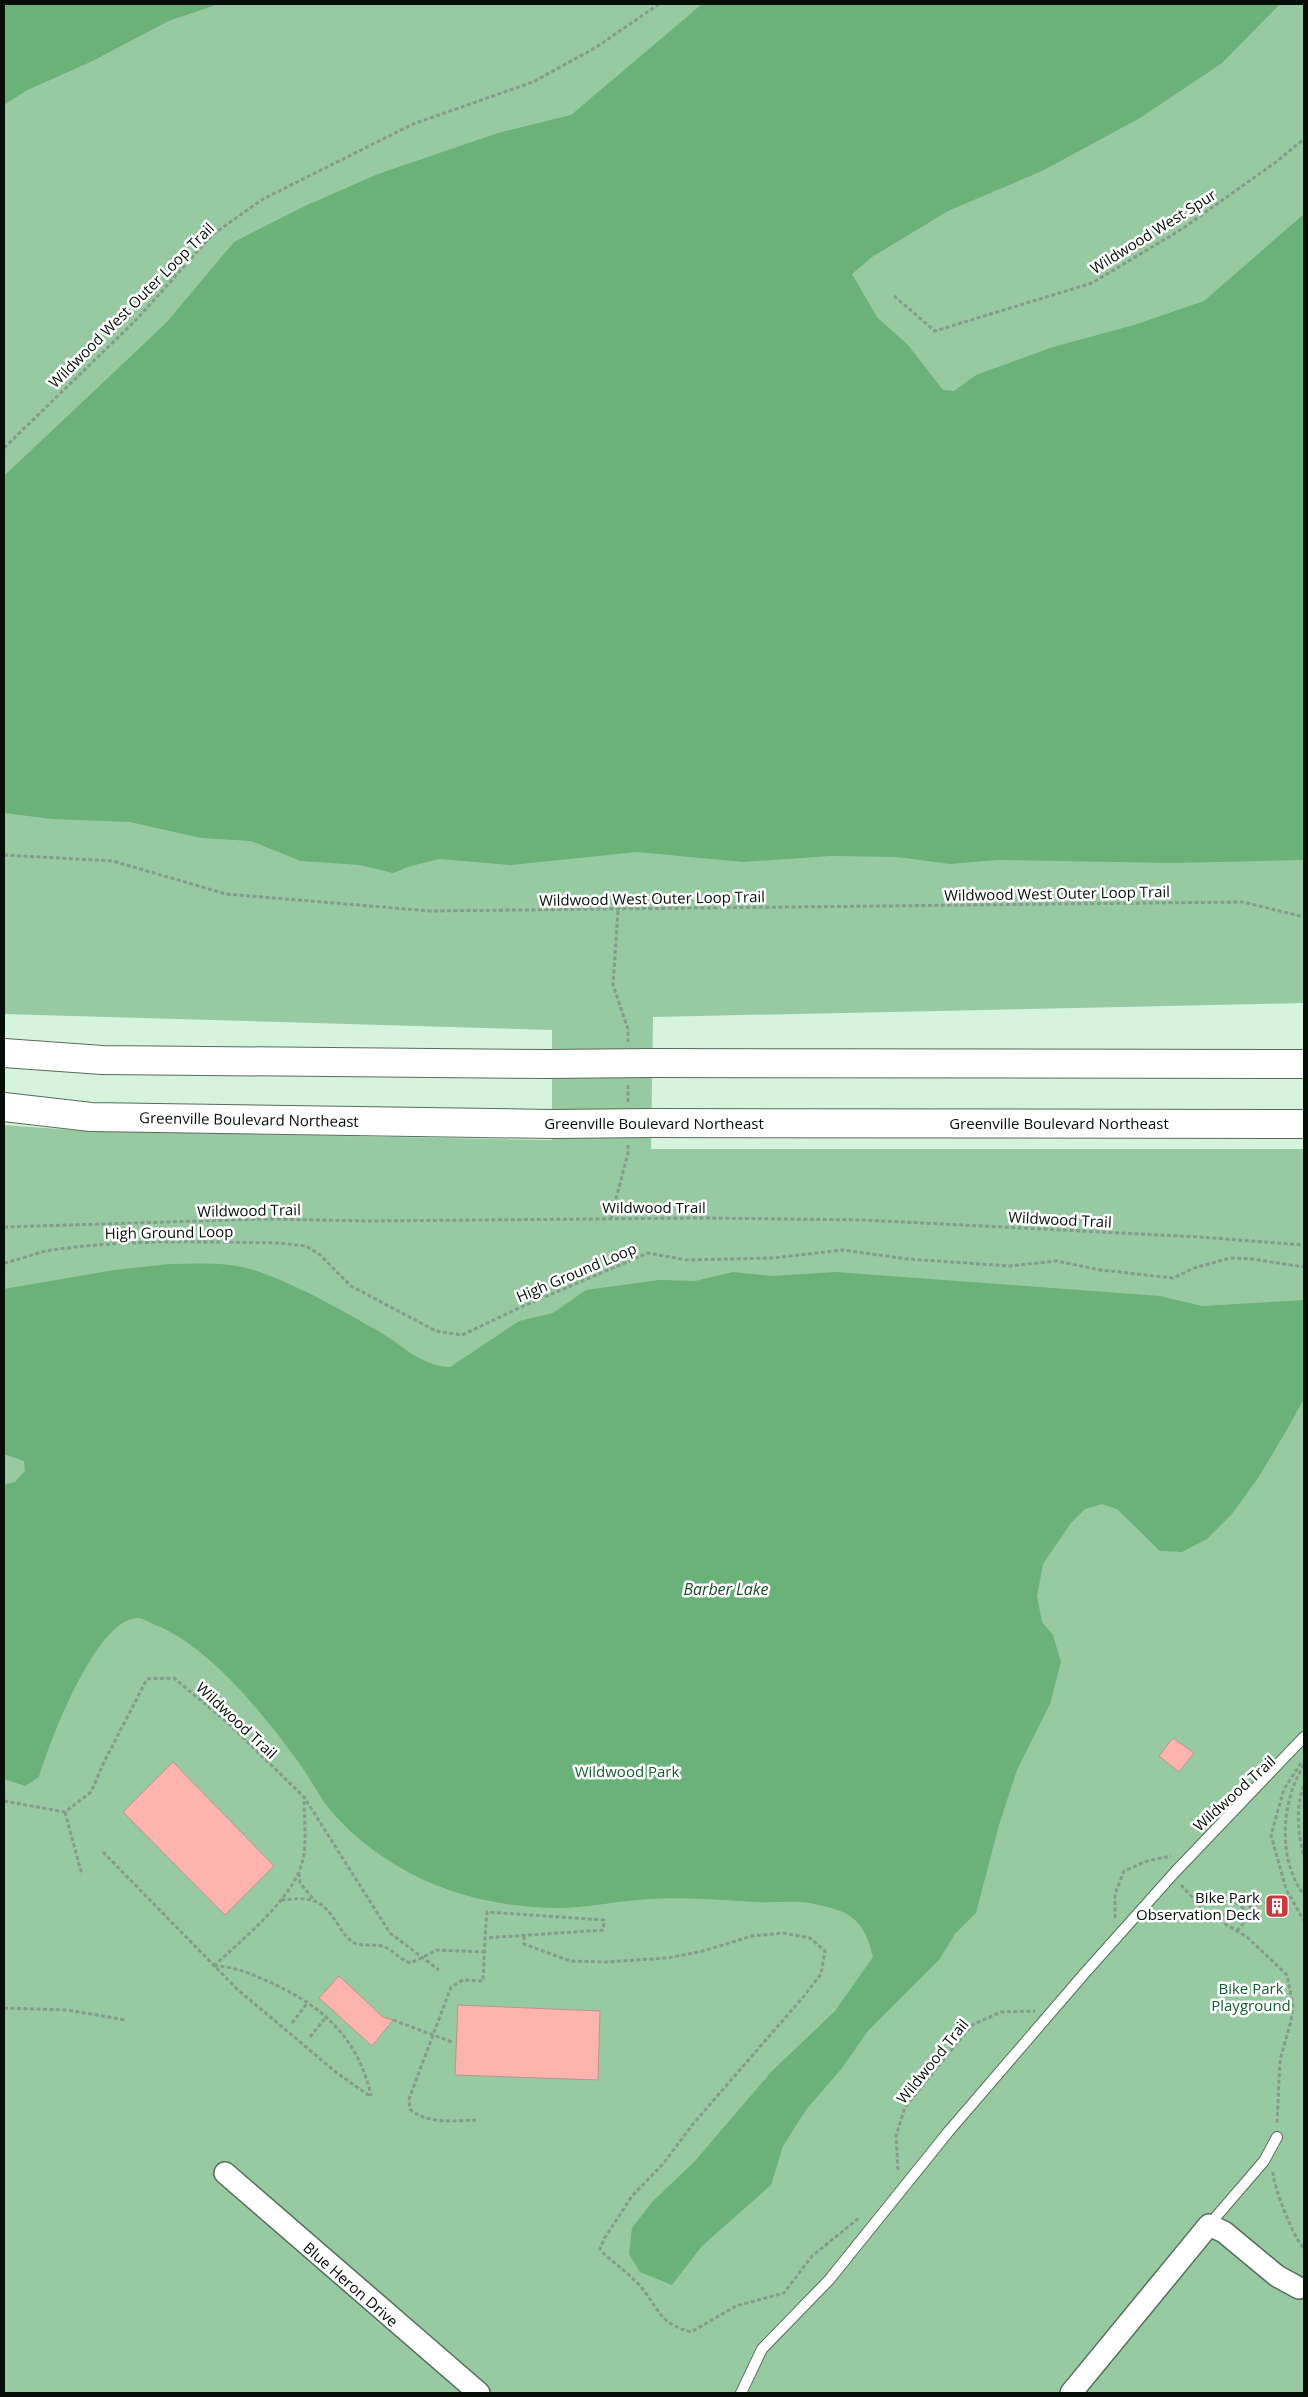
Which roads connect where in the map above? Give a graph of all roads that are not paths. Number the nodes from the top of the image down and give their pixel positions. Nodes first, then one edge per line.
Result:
1 (4, 1053) edge
2 (1304, 1064) edge
3 (4, 1107) edge
4 (1304, 1124) edge
5 (1304, 1738) edge
6 (1278, 2137) road end
7 (225, 2173) dead end
8 (1209, 2225) junction
9 (1299, 2288) dead end
10 (478, 2393) edge
11 (741, 2393) edge
12 (1071, 2393) edge

1 - 2 highway, bridge
3 - 4 highway, Greenville Boulevard Northeast, bridge
5 - 11 lane
6 - 8 lane
7 - 10 street, Blue Heron Drive
8 - 9 street
8 - 12 street

